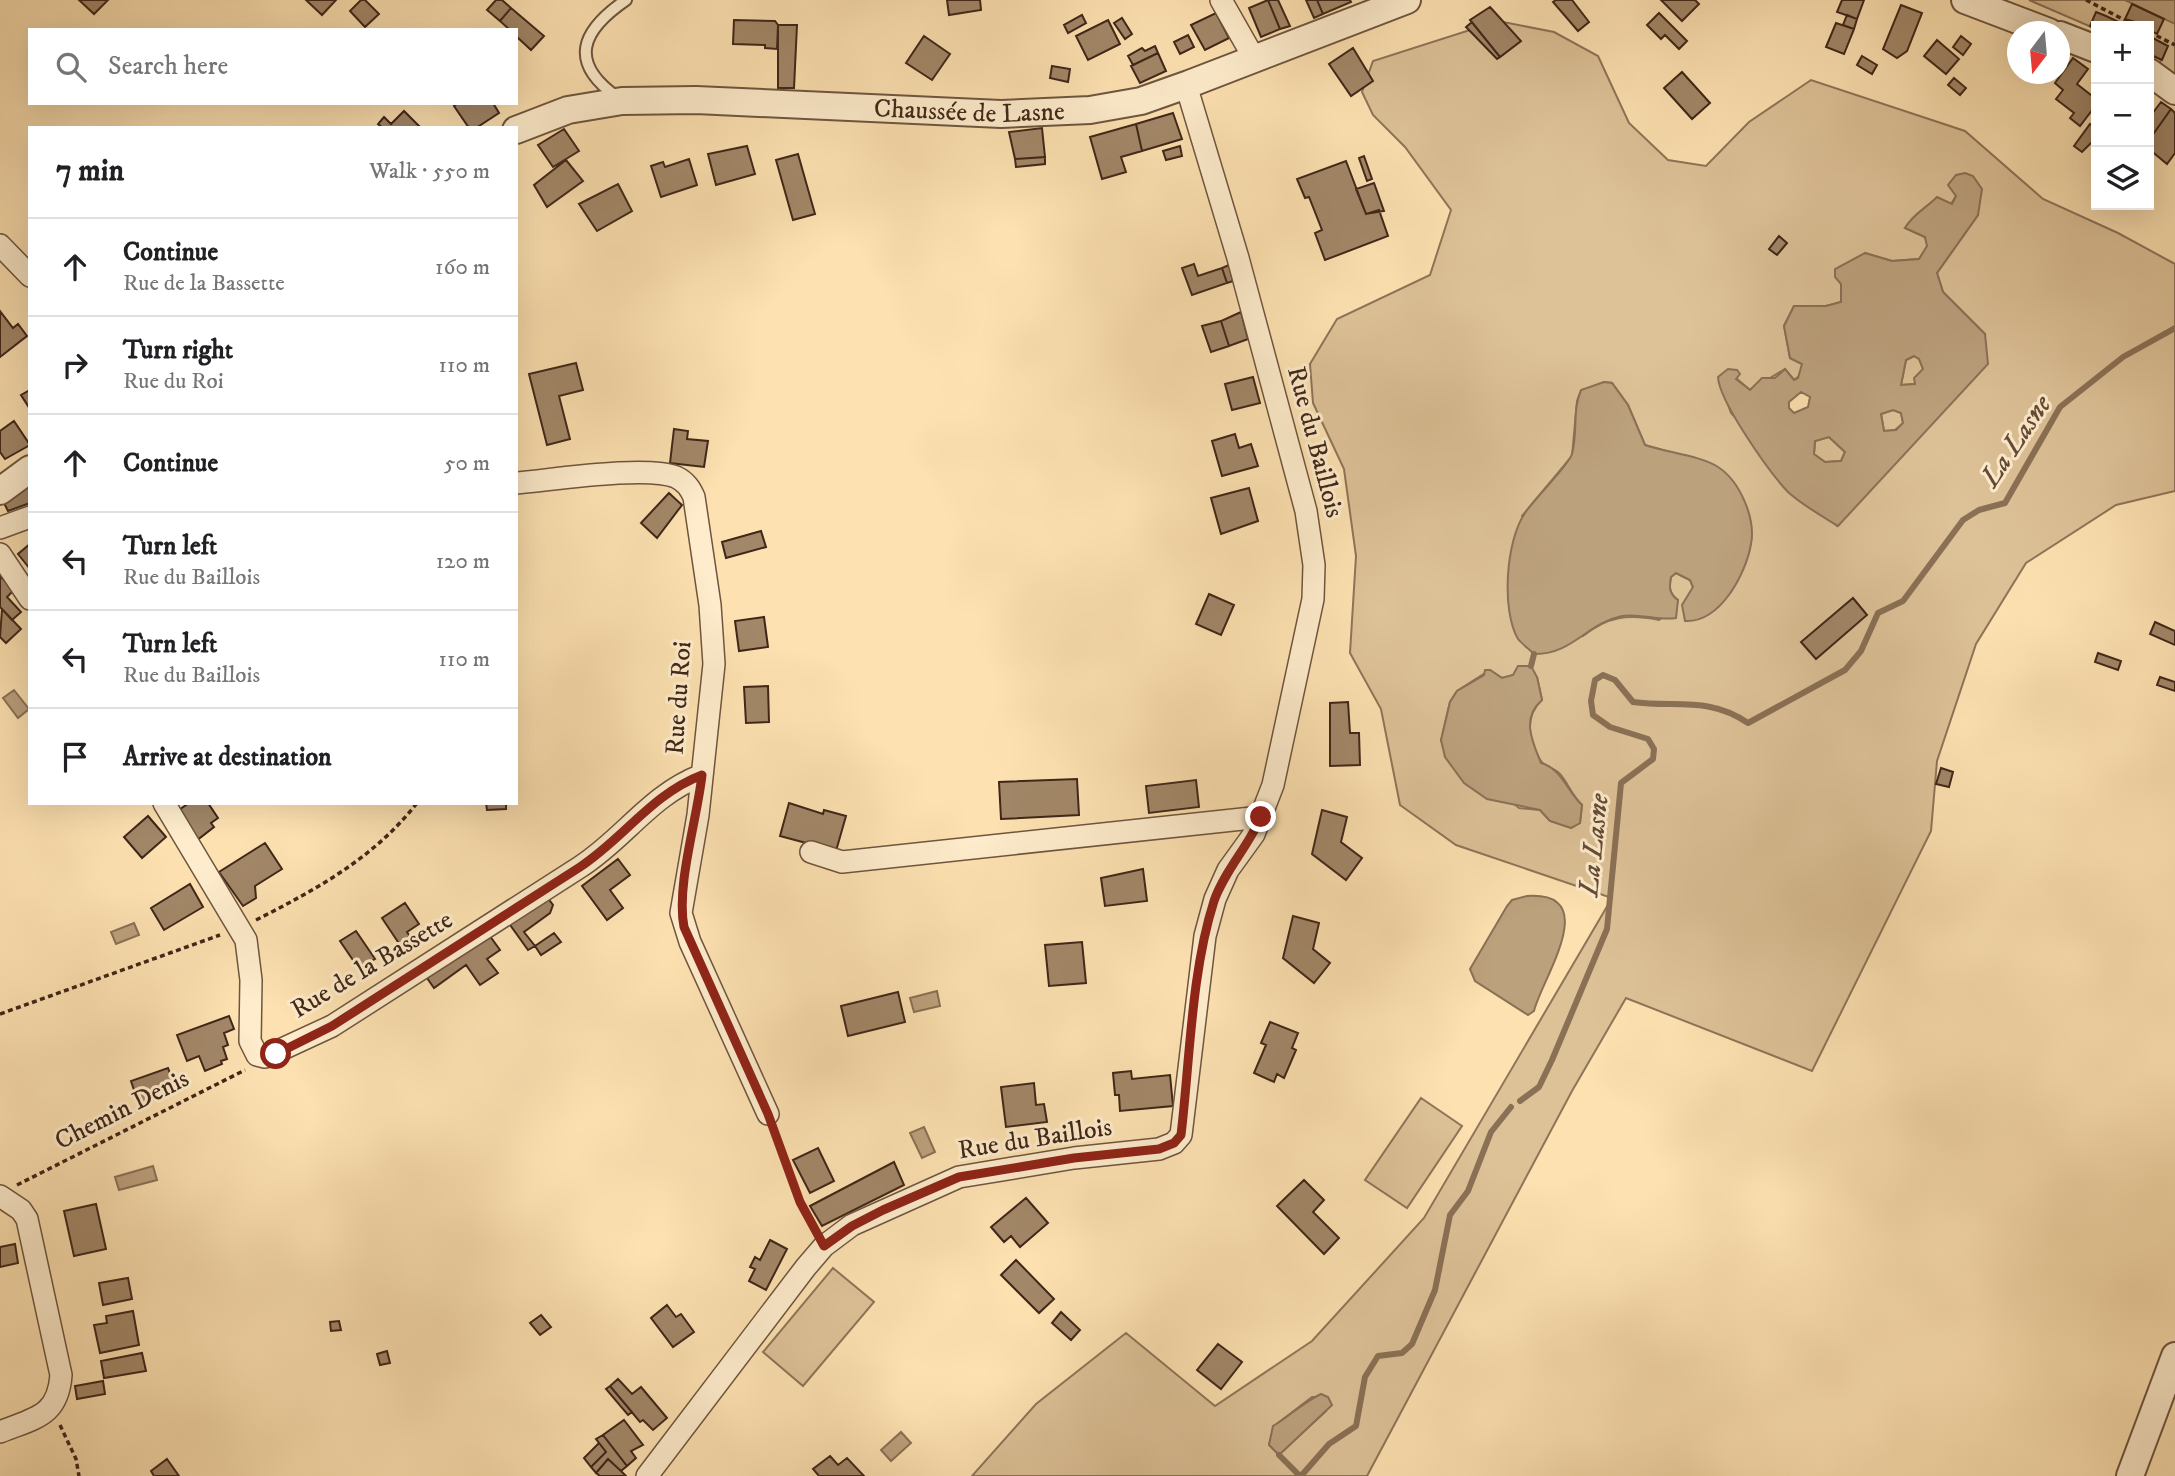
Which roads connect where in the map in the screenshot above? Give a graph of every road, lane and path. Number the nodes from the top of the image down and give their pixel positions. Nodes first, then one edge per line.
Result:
1 (626, 0) edge
2 (1221, 0) edge
3 (1407, 0) edge
4 (1965, 0) edge
5 (2086, 0) edge
6 (2020, 21) edge
7 (2126, 21) edge
8 (2154, 34) edge
9 (2070, 40) edge
10 (2175, 45) edge
11 (2091, 47) edge
12 (1255, 60) junction
13 (2154, 76) edge
14 (1186, 85) junction
15 (2175, 91) edge
16 (622, 101) junction
17 (518, 129) edge
18 (0, 245) edge
19 (28, 274) edge
20 (28, 470) edge
21 (518, 483) edge
22 (0, 491) edge
23 (28, 518) edge
24 (0, 528) edge
25 (0, 554) edge
26 (28, 595) edge
27 (702, 775) junction
28 (165, 805) edge
29 (415, 805) edge
30 (1261, 817) junction
31 (811, 852) dead end
32 (240, 928) junction
33 (0, 1014) edge
34 (257, 1055) junction
35 (768, 1114) joint
36 (6, 1192) edge
37 (824, 1246) junction
38 (2175, 1356) edge
39 (54, 1404) junction
40 (0, 1432) edge
41 (79, 1476) edge
42 (647, 1476) edge
43 (2130, 1476) edge

1 - 16 lane
2 - 12 street
3 - 12 street, Chaussée de Lasne
4 - 6 street
5 - 7 path
8 - 10 path
9 - 11 street
12 - 14 street, Chaussée de Lasne
13 - 15 street
14 - 16 street, Chaussée de Lasne
14 - 30 street, Rue du Baillois
16 - 17 street, Chaussée de Lasne
18 - 19 street
20 - 22 street
21 - 27 street, Rue du Roi
23 - 24 street
25 - 26 street
27 - 34 street, Rue de la Bassette
27 - 35 street, Rue du Roi
28 - 32 street, Rue de la Bassette
29 - 32 path
30 - 31 street
30 - 37 street, Rue du Baillois
32 - 33 path
32 - 34 street, Rue de la Bassette
34 - 36 path, Chemin Denis
35 - 37 path
36 - 39 street
37 - 42 street, Rue du Baillois
38 - 43 street
39 - 40 street
39 - 41 path

